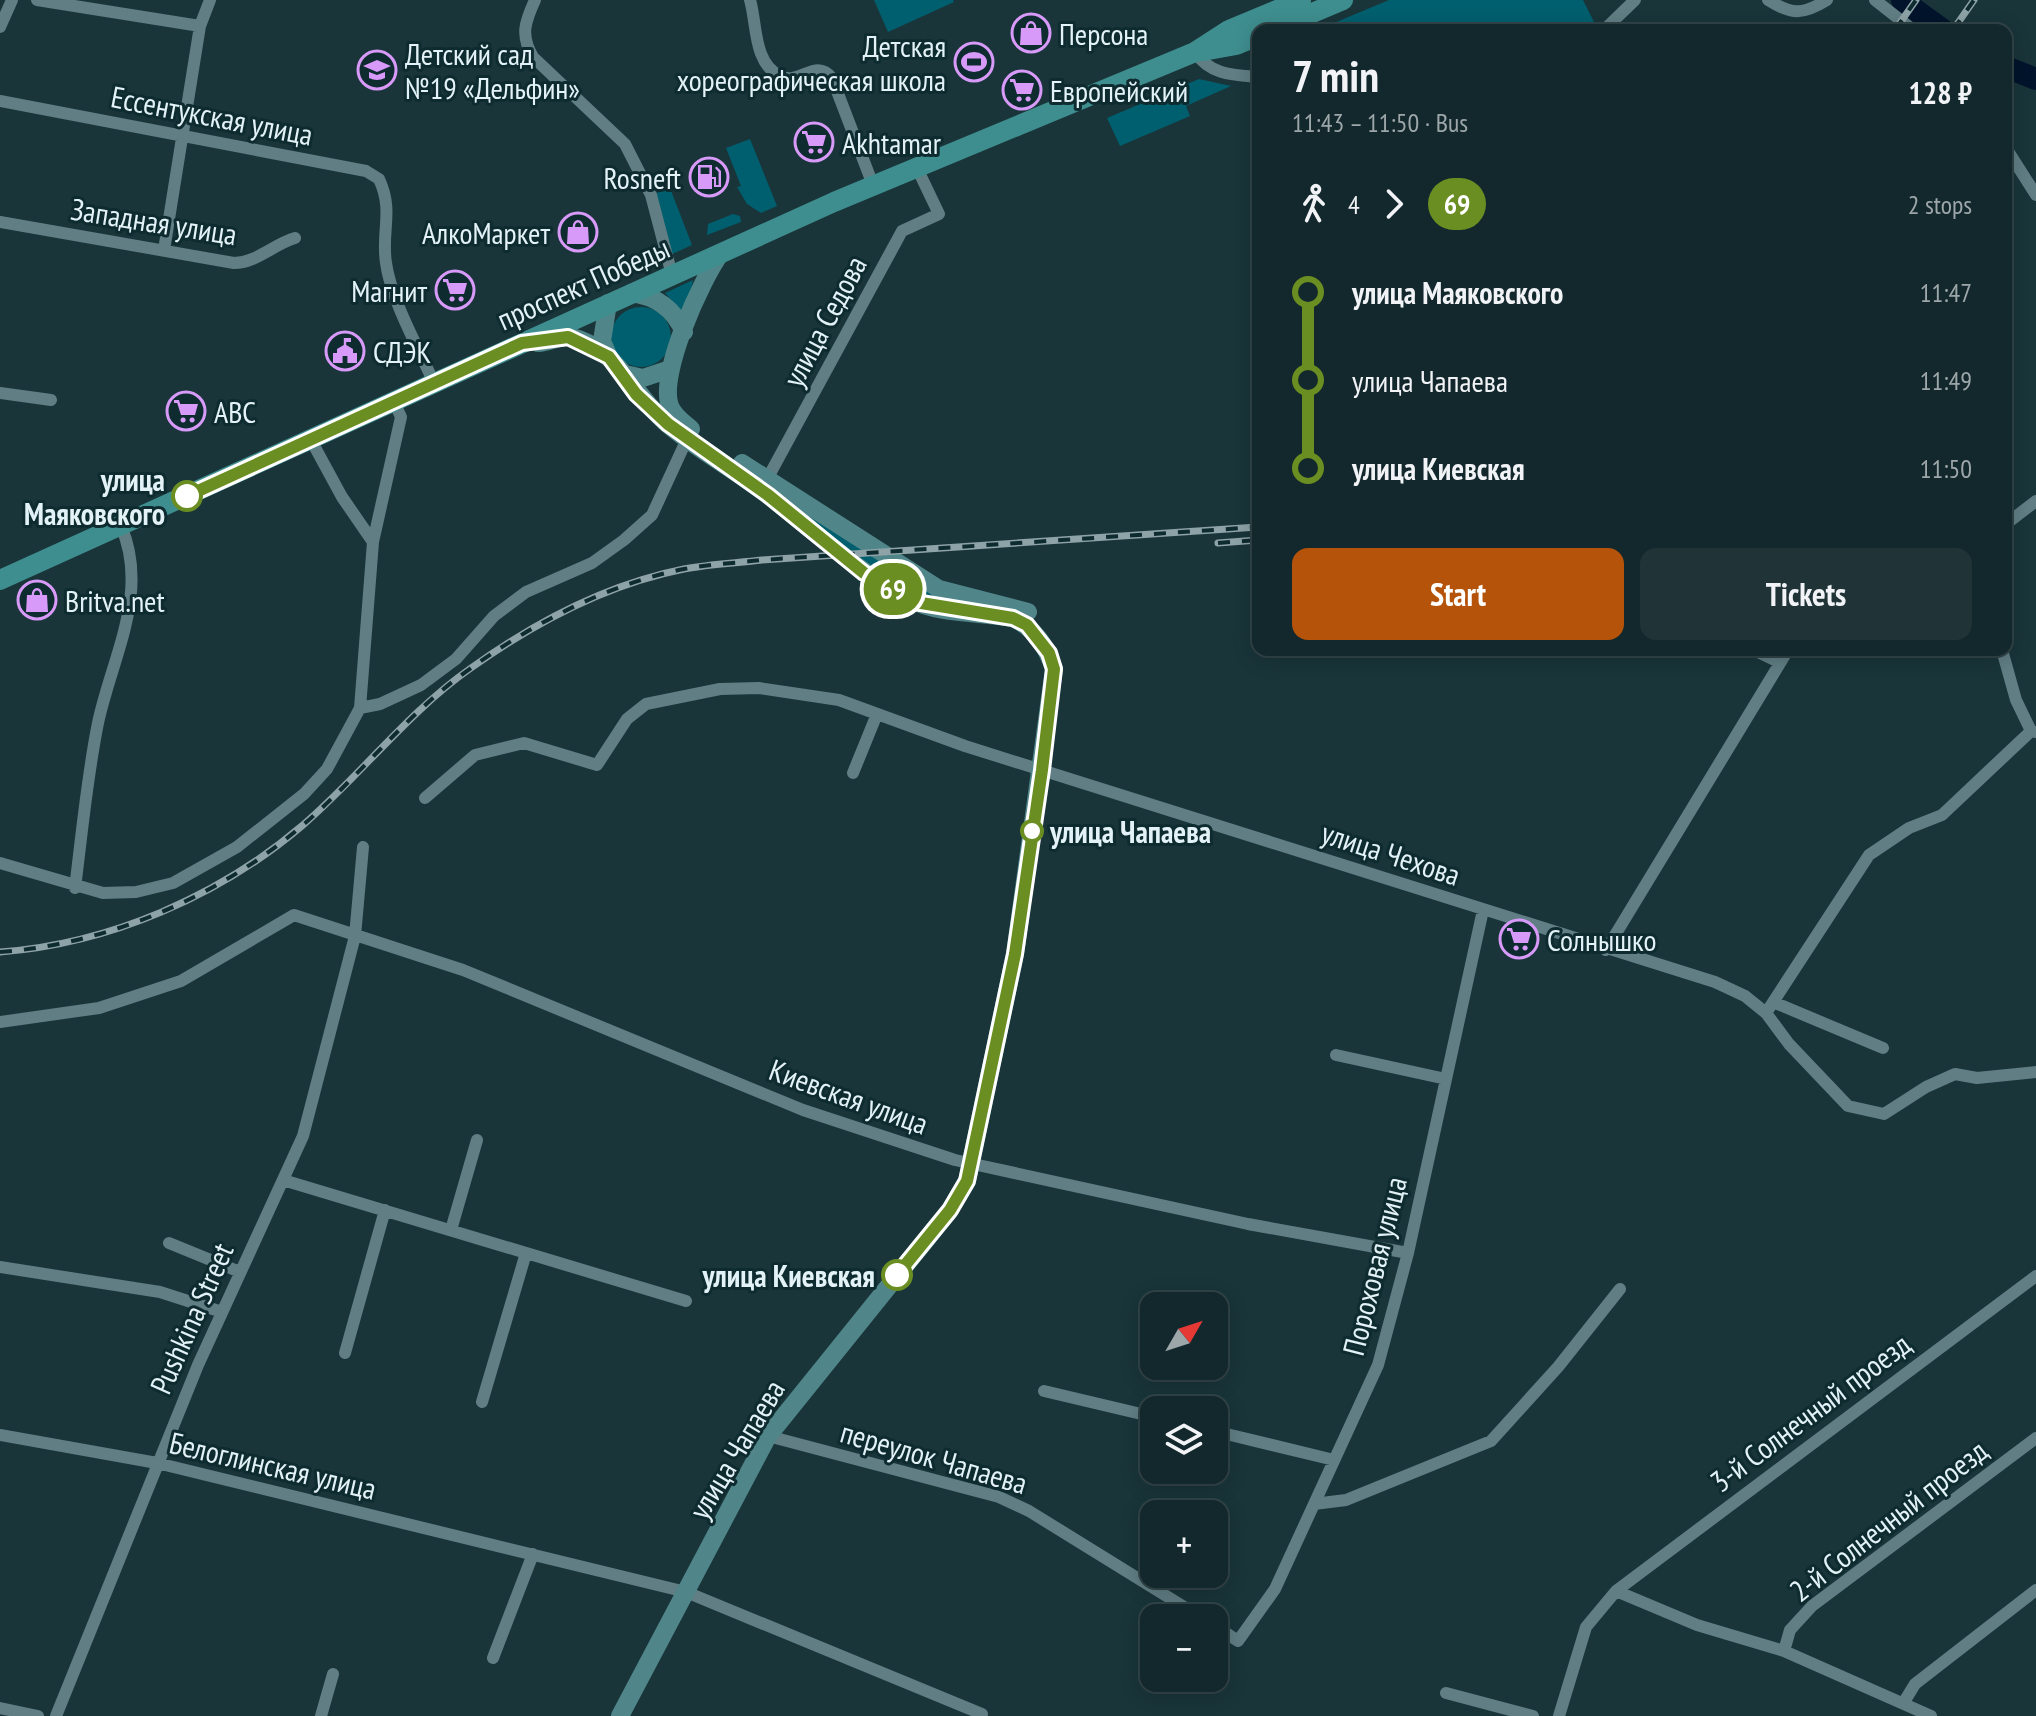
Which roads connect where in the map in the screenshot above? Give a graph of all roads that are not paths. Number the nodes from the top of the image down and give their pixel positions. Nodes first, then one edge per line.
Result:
1 (12, 0) edge
2 (37, 0) edge
3 (210, 0) edge
4 (535, 0) edge
5 (750, 0) edge
6 (1301, 0) edge
7 (1343, 0) edge
8 (1635, 0) edge
9 (1768, 0) edge
10 (1827, 0) edge
11 (1875, 0) edge
12 (1286, 24) edge
13 (1610, 24) edge
14 (1905, 24) edge
15 (200, 26) junction
16 (0, 27) edge
17 (1252, 38) edge
18 (1195, 52) junction
19 (1252, 76) edge
20 (0, 101) edge
21 (184, 138) junction
22 (2012, 157) edge
23 (917, 168) junction
24 (873, 185) junction
25 (2036, 195) edge
26 (0, 222) edge
27 (295, 238) dead end
28 (164, 250) junction
29 (721, 253) junction
30 (672, 275) junction
31 (631, 293) junction
32 (608, 303) junction
33 (684, 332) junction
34 (522, 343) junction
35 (609, 357) junction
36 (670, 369) junction
37 (625, 374) junction
38 (434, 383) junction
39 (0, 393) edge
40 (51, 400) dead end
41 (394, 402) junction
42 (687, 439) junction
43 (311, 440) junction
44 (771, 472) dead end
45 (2036, 501) edge
46 (2012, 519) edge
47 (121, 526) junction
48 (373, 542) junction
49 (0, 580) edge
50 (1766, 656) edge
51 (1784, 656) edge
52 (2004, 656) edge
53 (1779, 662) junction
54 (360, 708) junction
55 (877, 714) junction
56 (2034, 732) edge
57 (1042, 770) junction
58 (853, 773) dead end
59 (425, 798) dead end
60 (363, 847) dead end
61 (0, 863) edge
62 (75, 888) junction
63 (1483, 910) junction
64 (355, 936) junction
65 (1606, 950) junction
66 (1769, 1007) junction
67 (0, 1022) edge
68 (1883, 1048) dead end
69 (1336, 1055) dead end
70 (2036, 1072) edge
71 (1446, 1079) junction
72 (477, 1140) dead end
73 (970, 1164) junction
74 (283, 1180) junction
75 (385, 1210) junction
76 (451, 1230) junction
77 (169, 1243) dead end
78 (526, 1253) junction
79 (1408, 1253) junction
80 (0, 1267) edge
81 (240, 1272) junction
82 (2036, 1276) edge
83 (1620, 1289) dead end
84 (686, 1301) dead end
85 (222, 1312) junction
86 (345, 1353) dead end
87 (1044, 1391) dead end
88 (482, 1402) dead end
89 (1140, 1414) edge
90 (1228, 1434) edge
91 (0, 1435) edge
92 (768, 1436) junction
93 (2036, 1438) edge
94 (1334, 1460) junction
95 (157, 1463) junction
96 (1314, 1504) junction
97 (533, 1554) junction
98 (2036, 1590) edge
99 (1616, 1591) junction
100 (686, 1592) junction
101 (1179, 1604) edge
102 (1228, 1634) edge
103 (1784, 1651) junction
104 (493, 1658) dead end
105 (333, 1674) dead end
106 (1446, 1693) dead end
107 (1904, 1702) junction
108 (0, 1708) edge
109 (982, 1714) edge
110 (38, 1716) edge
111 (56, 1716) edge
112 (321, 1716) edge
113 (620, 1716) edge
114 (1533, 1716) edge
115 (1559, 1716) edge
116 (1931, 1716) edge

1 - 16 street
2 - 15 street
3 - 15 street
4 - 30 street
5 - 24 street
6 - 18 main road, проспект Победы
7 - 12 main road
8 - 13 street
9 - 10 street
11 - 14 street
15 - 21 street
17 - 18 main road, проспект Победы
18 - 19 street
18 - 23 main road, проспект Победы
20 - 21 street, Ессентукская улица
21 - 28 street
21 - 38 street, Ессентукская улица
22 - 25 street
23 - 24 main road, проспект Победы
23 - 44 street, улица Седова
24 - 29 main road, проспект Победы
26 - 28 street, Западная улица
27 - 28 street, Западная улица
29 - 30 main road, проспект Победы
29 - 33 main road, улица Чапаева
30 - 31 main road, проспект Победы
31 - 32 main road, проспект Победы
31 - 33 main road
32 - 34 main road, проспект Победы
32 - 35 main road
33 - 36 main road, улица Чапаева
34 - 35 main road, улица Чапаева
34 - 38 main road, проспект Победы
35 - 37 main road, улица Чапаева
36 - 37 main road
36 - 57 main road, улица Чапаева
37 - 42 main road, улица Чапаева
38 - 41 main road, проспект Победы
39 - 40 street
41 - 43 main road, проспект Победы
41 - 48 street
42 - 54 street
42 - 57 main road, улица Чапаева
43 - 47 main road, проспект Победы
43 - 48 street
45 - 46 street
47 - 49 main road, проспект Победы
47 - 62 street
48 - 54 street
50 - 53 street
51 - 53 street
52 - 56 street
53 - 65 street
54 - 62 street
55 - 57 street, улица Чехова
55 - 58 street
55 - 59 street, улица Чехова
56 - 66 street
57 - 63 street, улица Чехова
57 - 73 main road, улица Чапаева
60 - 64 street, Pushkina Street
61 - 62 street
63 - 65 street, улица Чехова
63 - 71 street, Пороховая улица
64 - 67 street, Киевская улица
64 - 73 street, Киевская улица
64 - 74 street, Pushkina Street
65 - 66 street, улица Чехова
66 - 68 street, улица Чехова
66 - 70 street, улица Чехова
69 - 71 street
71 - 79 street, Пороховая улица
72 - 76 street
73 - 79 street, Киевская улица
73 - 92 main road, улица Чапаева
74 - 75 street
74 - 81 street, Pushkina Street
75 - 76 street
75 - 86 street
76 - 78 street
77 - 81 street
78 - 84 street
78 - 88 street
79 - 94 street, Пороховая улица
80 - 85 street
81 - 85 street, Pushkina Street
82 - 99 street, 3-й Солнечный проезд
83 - 96 street
85 - 95 street, Pushkina Street
87 - 89 street
90 - 94 street
91 - 95 street, Белоглинская улица
92 - 100 main road, улица Чапаева
92 - 101 street, переулок Чапаева
93 - 103 street, 2-й Солнечный проезд
94 - 96 street, Пороховая улица
95 - 97 street, Белоглинская улица
95 - 111 street, Pushkina Street
96 - 102 street, Пороховая улица
97 - 100 street, Белоглинская улица
97 - 104 street
98 - 107 street
99 - 103 street
99 - 115 street, 3-й Солнечный проезд
100 - 109 street, Белоглинская улица
100 - 113 main road, улица Чапаева
103 - 107 street
105 - 112 street
106 - 114 street
107 - 116 street
108 - 110 street

